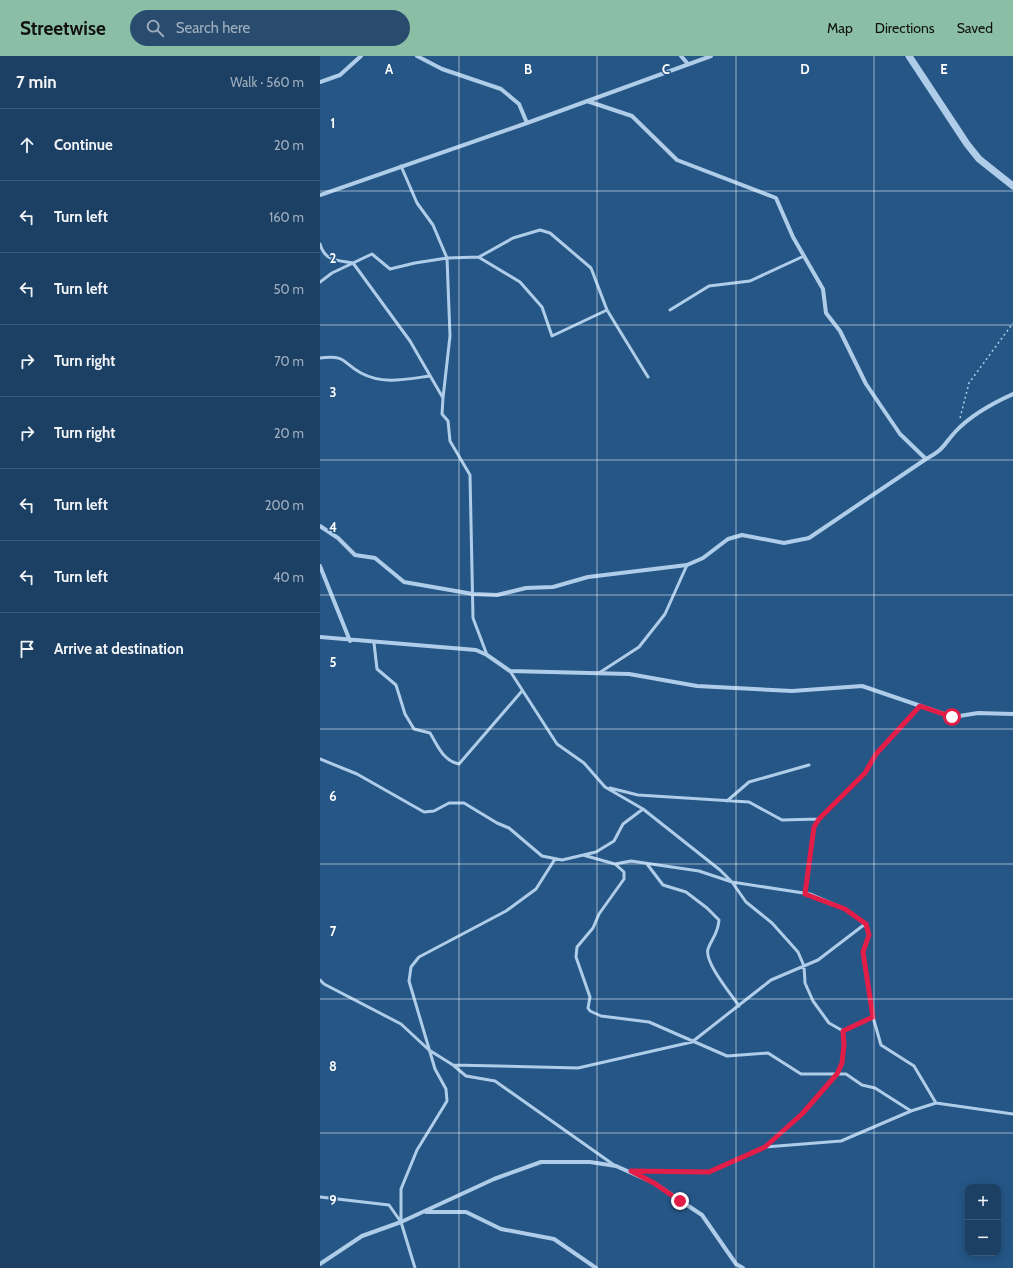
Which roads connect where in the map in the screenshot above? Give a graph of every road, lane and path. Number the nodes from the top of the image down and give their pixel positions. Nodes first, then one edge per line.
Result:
1 (361, 56) edge
2 (417, 56) edge
3 (681, 56) edge
4 (711, 56) edge
5 (909, 56) edge
6 (688, 64) junction
7 (320, 82) edge
8 (587, 101) junction
9 (527, 124) junction
10 (401, 166) junction
11 (1013, 186) edge
12 (320, 195) edge
13 (320, 244) edge
14 (804, 256) junction
15 (447, 258) junction
16 (480, 258) junction
17 (353, 263) junction
18 (320, 282) edge
19 (607, 310) junction
20 (670, 310) dead end
21 (1013, 323) edge
22 (320, 358) edge
23 (430, 376) junction
24 (648, 377) dead end
25 (1013, 394) edge
26 (443, 398) junction
27 (956, 431) junction
28 (926, 459) junction
29 (320, 526) edge
30 (687, 565) junction
31 (320, 566) edge
32 (473, 594) junction
33 (320, 637) edge
34 (350, 641) junction
35 (374, 643) junction
36 (487, 655) junction
37 (510, 671) junction
38 (599, 673) junction
39 (522, 691) junction
40 (920, 706) junction
41 (1013, 714) edge
42 (320, 759) edge
43 (809, 765) dead end
44 (605, 787) junction
45 (727, 801) junction
46 (643, 809) junction
47 (819, 819) junction
48 (583, 855) junction
49 (555, 859) junction
50 (615, 864) junction
51 (647, 864) junction
52 (732, 882) junction
53 (805, 894) junction
54 (866, 924) junction
55 (804, 966) junction
56 (320, 980) edge
57 (739, 1006) junction
58 (873, 1017) junction
59 (843, 1031) junction
60 (692, 1042) junction
61 (429, 1050) junction
62 (454, 1065) junction
63 (837, 1074) junction
64 (936, 1103) junction
65 (911, 1111) junction
66 (1013, 1114) edge
67 (765, 1147) junction
68 (616, 1166) junction
69 (631, 1171) junction
70 (320, 1197) edge
71 (424, 1212) junction
72 (401, 1222) junction
73 (320, 1264) edge
74 (415, 1268) edge
75 (596, 1268) edge
76 (743, 1268) edge

1 - 7 street
2 - 9 street
3 - 6 street
4 - 6 street
5 - 11 street
6 - 8 street
8 - 9 street
8 - 14 street
9 - 10 street
10 - 12 street
10 - 15 lane
13 - 17 lane
14 - 20 lane
14 - 28 street
15 - 16 lane
15 - 17 lane
15 - 26 lane
16 - 19 lane
16 - 19 lane
17 - 18 lane
17 - 23 lane
19 - 24 lane
21 - 27 path
22 - 23 lane
23 - 26 lane
25 - 27 street
26 - 32 lane
27 - 28 street
28 - 30 street
29 - 32 street
30 - 32 street
30 - 38 lane
31 - 34 street
32 - 36 lane
33 - 34 street
34 - 35 street
35 - 36 street
35 - 39 lane
36 - 37 street
37 - 38 street
37 - 39 lane
38 - 40 street
39 - 44 lane
40 - 41 street
40 - 47 lane
42 - 49 lane
43 - 45 lane
44 - 45 lane
44 - 46 lane
45 - 47 lane
46 - 48 lane
46 - 52 lane
47 - 53 lane
48 - 49 lane
48 - 50 lane
49 - 61 lane
50 - 51 lane
50 - 60 lane
51 - 52 lane
51 - 57 lane
52 - 53 lane
52 - 55 lane
53 - 54 lane
54 - 55 lane
54 - 58 lane
55 - 57 lane
55 - 59 lane
56 - 61 lane
57 - 60 lane
58 - 59 lane
58 - 64 lane
59 - 63 lane
60 - 62 lane
60 - 63 lane
61 - 62 lane
61 - 72 lane
62 - 68 lane
63 - 65 lane
63 - 67 lane
64 - 65 lane
64 - 66 lane
65 - 67 lane
67 - 69 lane
68 - 69 street
68 - 71 street
69 - 76 street
70 - 72 lane
71 - 72 street
71 - 75 street
72 - 73 street
72 - 74 lane

